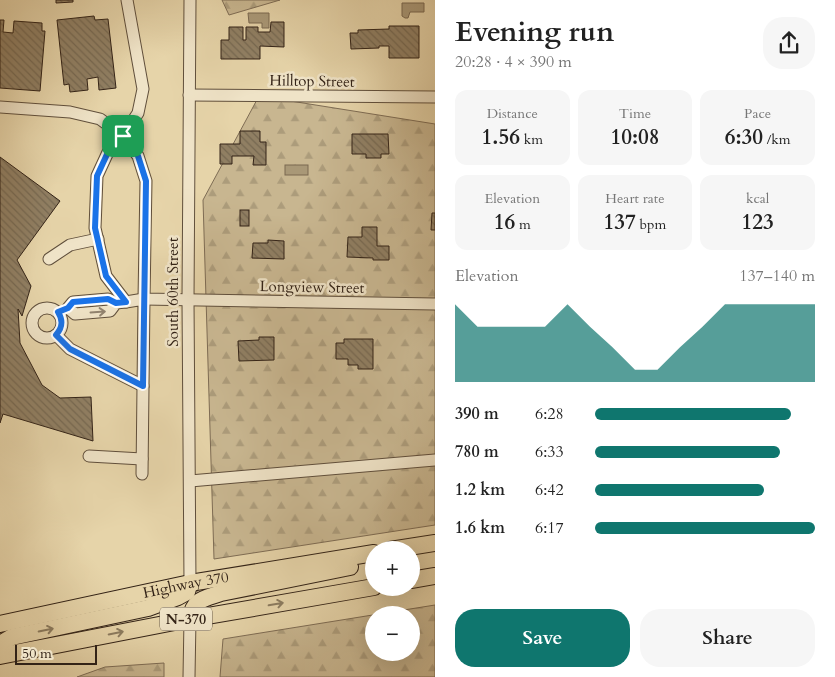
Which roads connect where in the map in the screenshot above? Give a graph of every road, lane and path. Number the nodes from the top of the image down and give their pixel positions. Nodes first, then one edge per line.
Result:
1 (127, 0) edge
2 (190, 0) edge
3 (189, 95) junction
4 (435, 97) edge
5 (0, 106) edge
6 (123, 136) junction
7 (98, 239) junction
8 (49, 259) dead end
9 (144, 299) junction
10 (188, 300) junction
11 (121, 302) junction
12 (435, 304) edge
13 (63, 310) junction
14 (56, 335) junction
15 (143, 386) junction
16 (89, 456) dead end
17 (142, 459) junction
18 (435, 460) edge
19 (142, 474) dead end
20 (190, 481) junction
21 (435, 543) edge
22 (420, 546) edge
23 (365, 554) edge
24 (365, 564) edge
25 (435, 576) edge
26 (420, 578) edge
27 (190, 583) junction
28 (365, 589) edge
29 (190, 619) junction
30 (0, 624) edge
31 (0, 644) edge
32 (0, 656) edge
33 (189, 677) edge

1 - 6 street
2 - 3 street, South 60th Street
3 - 4 street, Hilltop Street
3 - 10 street, South 60th Street
5 - 6 street
6 - 7 street
6 - 9 street
7 - 8 street
7 - 11 street
9 - 10 street, Longview Street
9 - 11 street, Longview Street
9 - 15 street
10 - 12 street, Longview Street
10 - 20 street, South 60th Street
11 - 13 street, Longview Street
13 - 14 street
13 - 14 street
14 - 15 street
15 - 17 street
16 - 17 street
17 - 19 street
18 - 20 street
20 - 27 street, South 60th Street
21 - 22 highway
23 - 27 highway, Highway 370 / N-370
24 - 29 highway
25 - 26 highway
27 - 30 highway, Highway 370 / N-370
31 -> 27 highway
29 -> 28 highway, N-370
32 -> 29 highway, N-370
29 - 33 street

